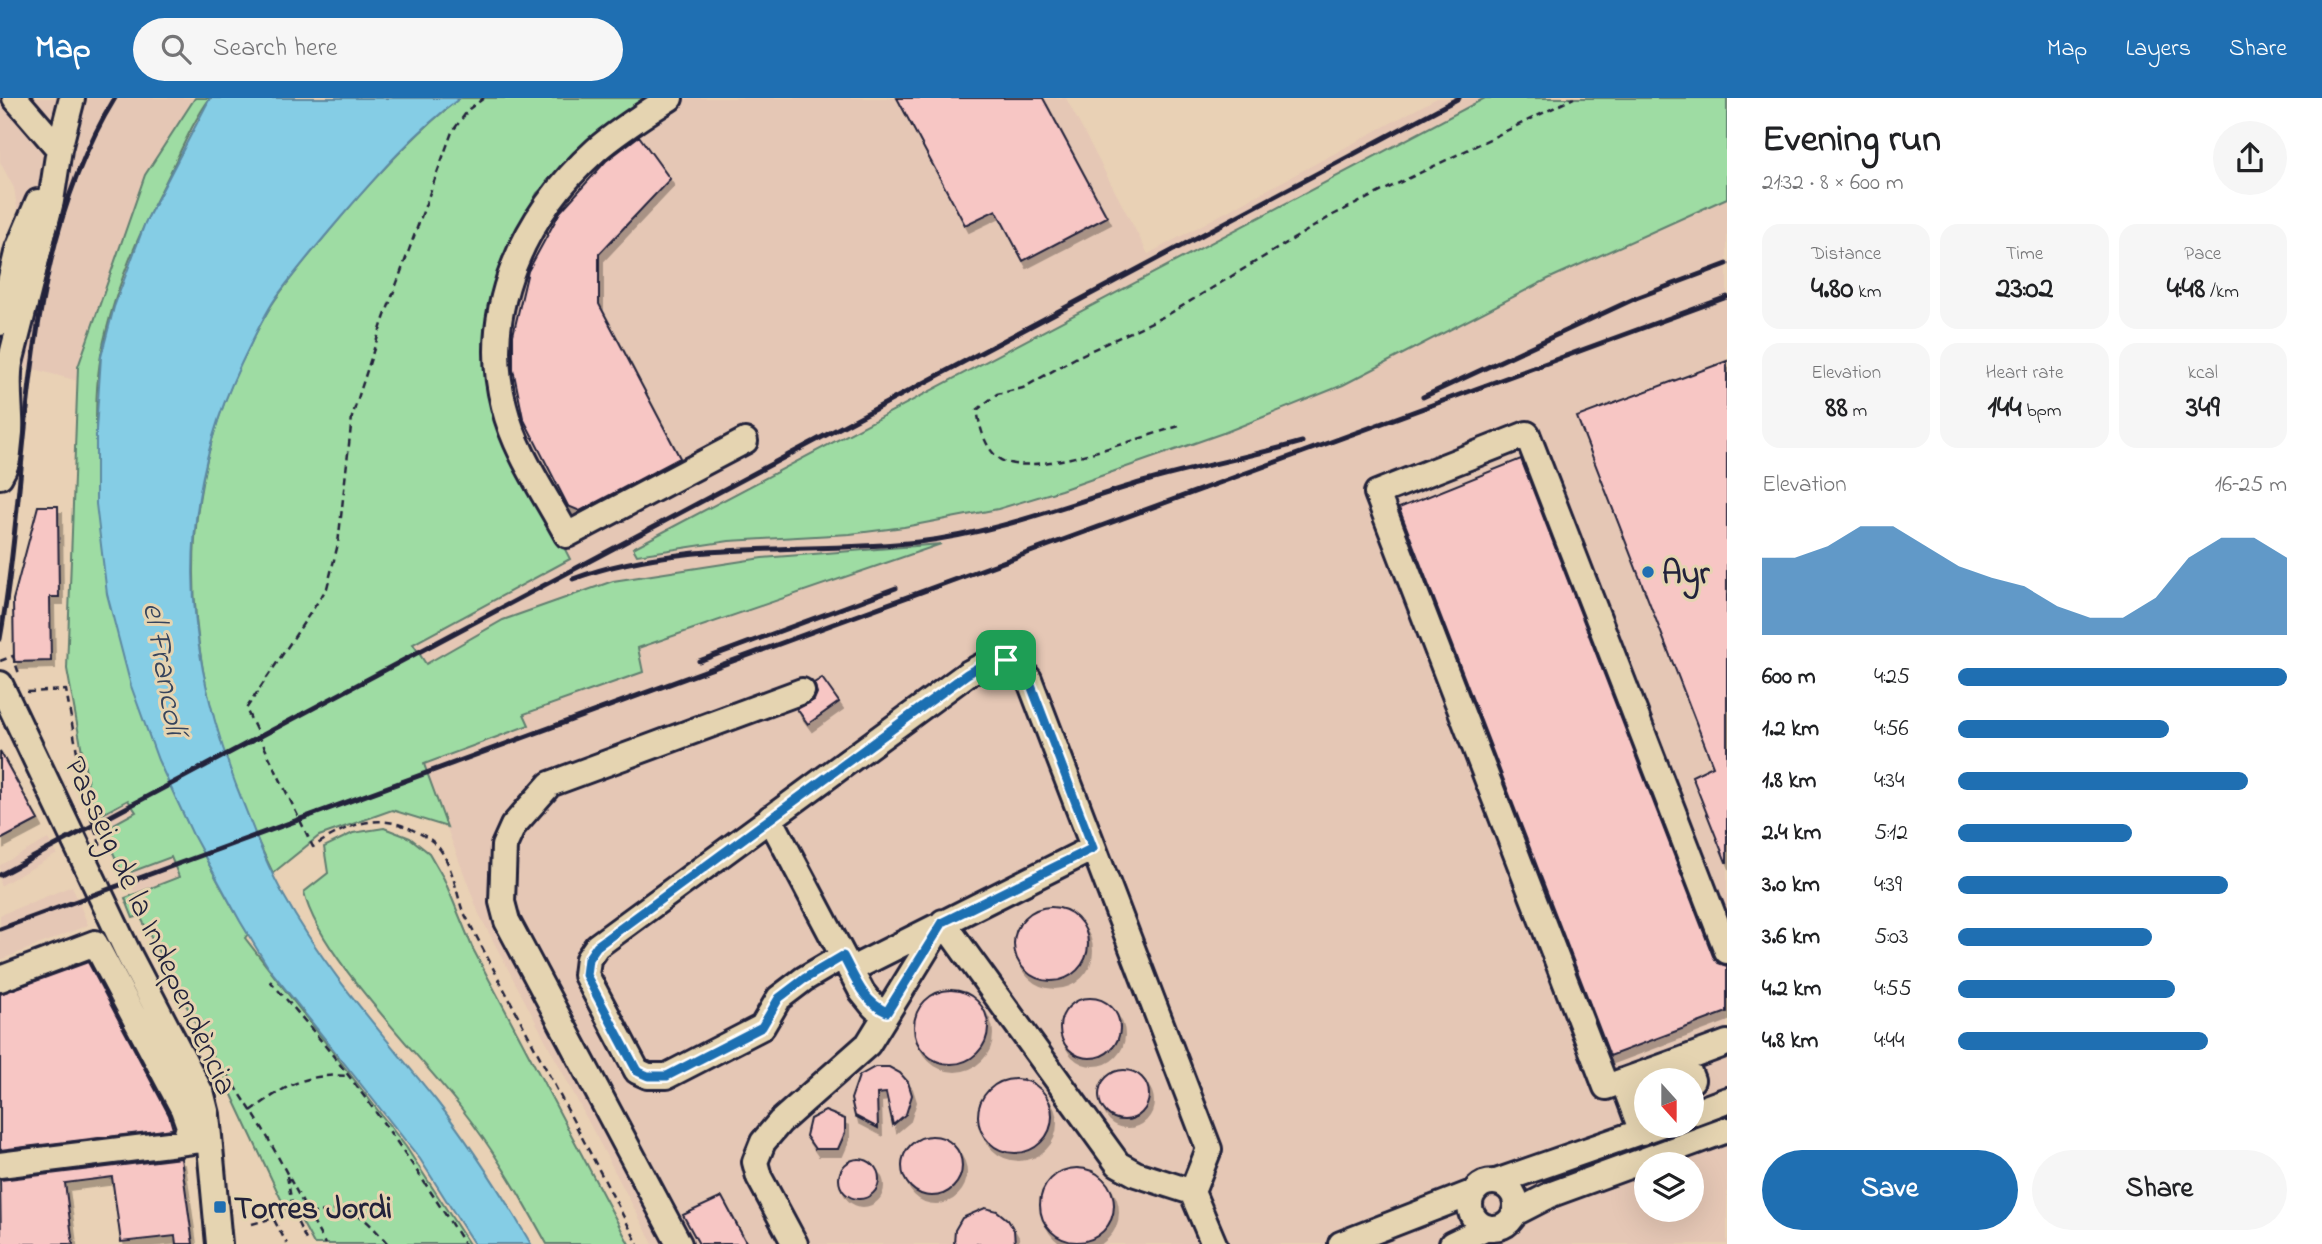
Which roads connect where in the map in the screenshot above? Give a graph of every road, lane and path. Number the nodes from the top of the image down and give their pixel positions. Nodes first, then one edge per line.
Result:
1 (15, 98) edge
2 (72, 98) edge
3 (484, 98) edge
4 (670, 98) edge
5 (1574, 98) edge
6 (59, 149) junction
7 (0, 323) edge
8 (4, 379) edge
9 (1180, 426) dead end
10 (746, 441) dead end
11 (0, 476) edge
12 (0, 661) edge
13 (10, 682) edge
14 (802, 691) dead end
15 (25, 692) dead end
16 (771, 818) junction
17 (102, 848) dead end
18 (1093, 848) junction
19 (943, 922) junction
20 (1727, 951) edge
21 (846, 963) junction
22 (0, 979) edge
23 (270, 981) dead end
24 (887, 1012) junction
25 (1727, 1043) edge
26 (1695, 1068) edge
27 (228, 1075) dead end
28 (350, 1076) junction
29 (1634, 1080) edge
30 (1623, 1081) junction
31 (1634, 1099) edge
32 (1727, 1100) edge
33 (1704, 1109) edge
34 (251, 1111) junction
35 (1727, 1130) edge
36 (1634, 1134) edge
37 (197, 1140) junction
38 (0, 1165) edge
39 (286, 1172) junction
40 (1496, 1182) junction
41 (1192, 1192) junction
42 (1472, 1193) junction
43 (309, 1214) junction
44 (252, 1224) dead end
45 (1502, 1228) edge
46 (219, 1244) edge
47 (287, 1244) edge
48 (308, 1244) edge
49 (325, 1244) edge
50 (388, 1244) edge
51 (464, 1244) edge
52 (638, 1244) edge
53 (679, 1244) edge
54 (795, 1244) edge
55 (1214, 1244) edge
56 (1341, 1244) edge
57 (1452, 1244) edge

1 - 6 street
2 - 6 street
3 - 52 path
4 - 10 street
5 - 9 path
6 - 7 street
6 - 8 street
8 - 11 street
12 - 13 path
13 - 37 street, Passeig de la Independència
14 - 53 street
15 - 17 path
16 - 18 street
16 - 21 street
16 - 21 street
18 - 19 street
18 - 41 street
19 - 21 street
19 - 24 street
19 - 41 street
20 - 30 street
21 - 24 street
22 - 37 street
23 - 28 path
24 - 54 street
25 - 26 street
27 - 34 path
28 - 34 path
28 - 51 path
29 - 30 street
30 - 31 street
32 - 33 street
34 - 39 path
35 - 45 street
36 - 40 street
37 - 38 street
37 - 46 street, Passeig de la Independència
39 - 43 path
39 - 48 path
40 - 42 street
40 - 45 street
41 - 55 street
42 - 45 street
42 - 56 street
43 - 49 path
43 - 50 path
44 - 47 path
45 - 57 street

